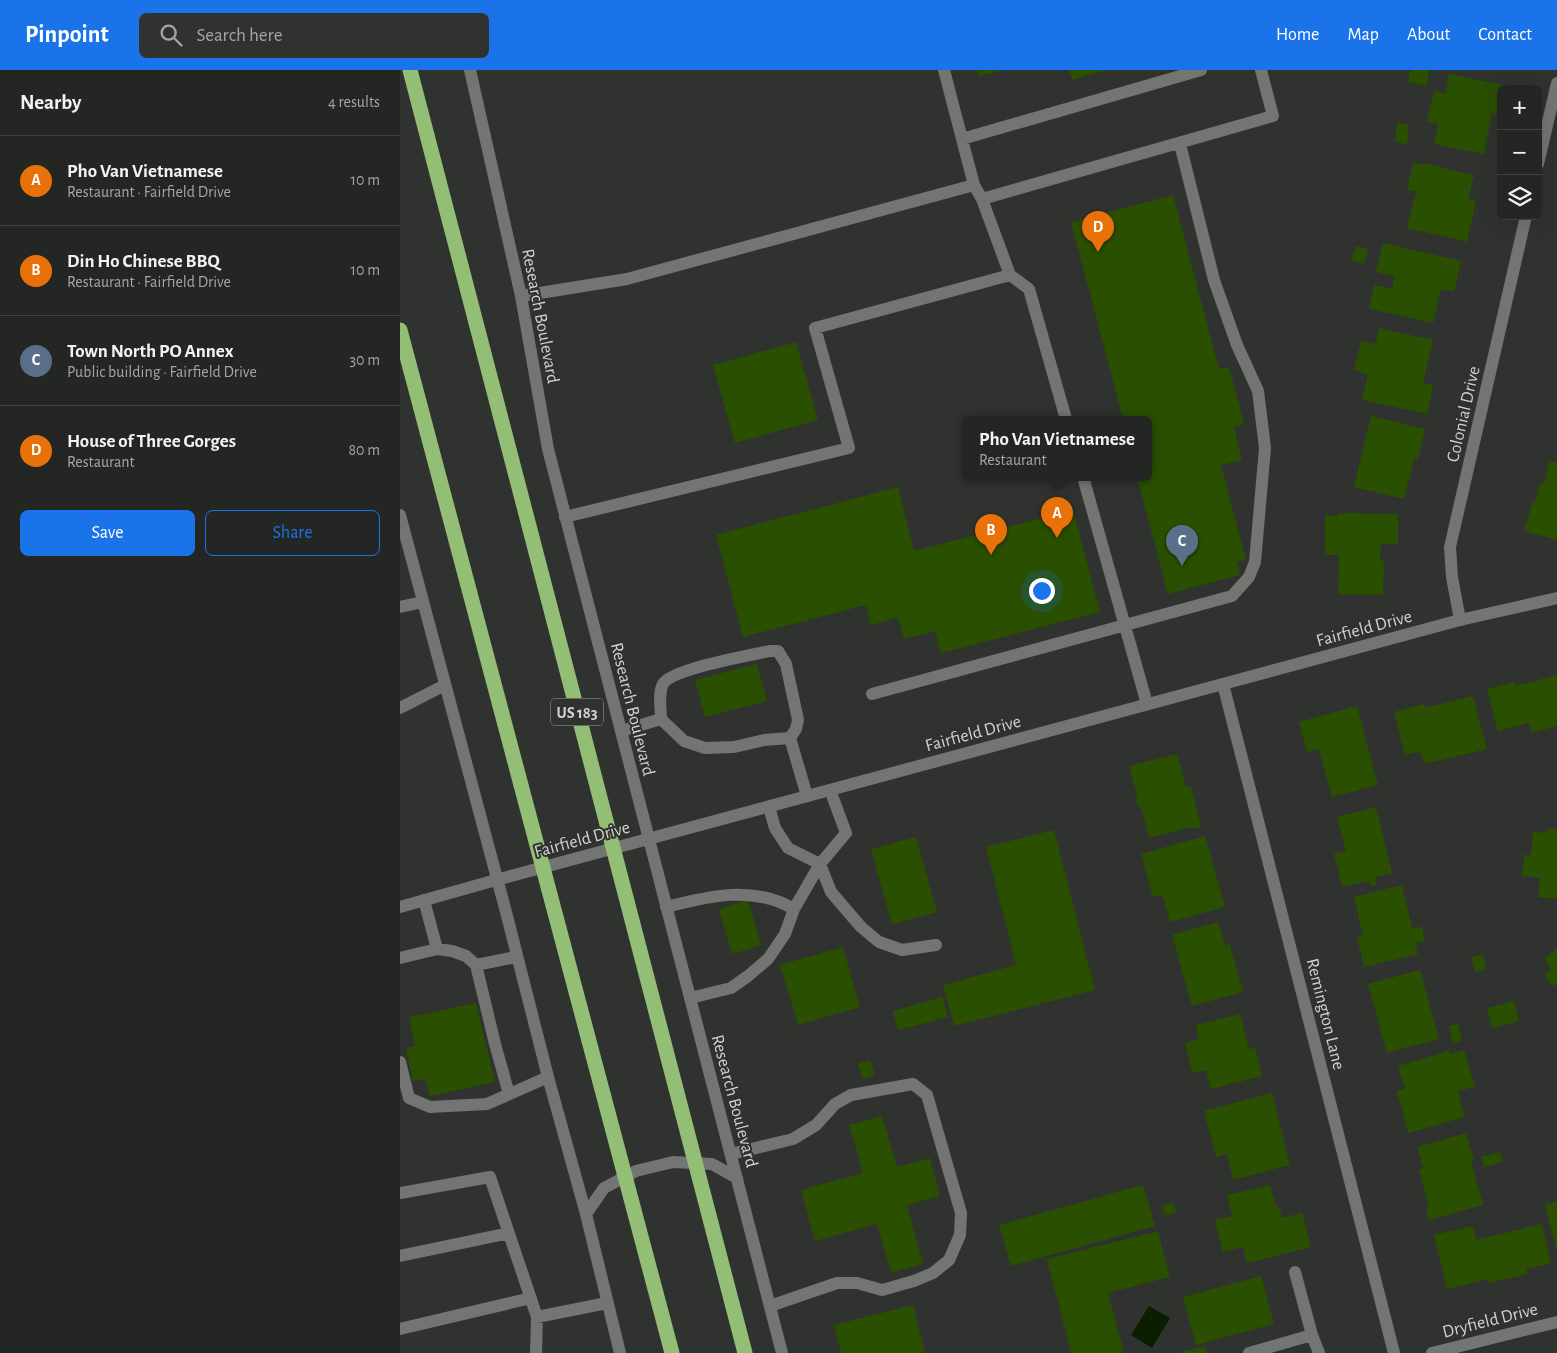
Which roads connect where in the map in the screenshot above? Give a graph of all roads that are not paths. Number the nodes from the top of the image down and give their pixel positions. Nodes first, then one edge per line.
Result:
1 (410, 70) edge
2 (470, 70) edge
3 (944, 70) edge
4 (1201, 70) edge
5 (1261, 70) edge
6 (1557, 83) edge
7 (962, 139) junction
8 (1180, 144) junction
9 (1542, 147) edge
10 (974, 185) junction
11 (982, 199) junction
12 (1525, 220) edge
13 (1010, 275) junction
14 (521, 296) junction
15 (400, 330) edge
16 (1065, 416) edge
17 (1084, 481) edge
18 (400, 515) edge
19 (566, 517) junction
20 (1557, 598) edge
21 (423, 602) junction
22 (400, 607) edge
23 (1460, 620) junction
24 (1125, 625) junction
25 (1223, 684) junction
26 (445, 685) junction
27 (872, 694) dead end
28 (1147, 704) junction
29 (400, 708) edge
30 (661, 719) junction
31 (620, 731) junction
32 (790, 738) junction
33 (830, 790) junction
34 (807, 796) junction
35 (769, 806) junction
36 (648, 839) junction
37 (820, 864) junction
38 (496, 880) junction
39 (424, 900) junction
40 (400, 907) edge
41 (666, 907) junction
42 (794, 909) junction
43 (936, 945) dead end
44 (437, 949) junction
45 (516, 957) junction
46 (400, 958) edge
47 (476, 965) junction
48 (690, 998) junction
49 (400, 1062) edge
50 (548, 1077) junction
51 (509, 1094) junction
52 (731, 1154) junction
53 (737, 1178) junction
54 (400, 1193) edge
55 (586, 1214) junction
56 (509, 1232) junction
57 (400, 1256) edge
58 (1295, 1272) dead end
59 (531, 1298) junction
60 (607, 1303) junction
61 (770, 1306) junction
62 (537, 1317) junction
63 (1557, 1322) edge
64 (400, 1329) edge
65 (1312, 1335) junction
66 (536, 1353) edge
67 (620, 1353) edge
68 (672, 1353) edge
69 (745, 1353) edge
70 (782, 1353) edge
71 (1250, 1353) edge
72 (1320, 1353) edge
73 (1394, 1353) edge
74 (1432, 1353) edge

1 - 69 highway, US 183
2 - 14 street, Research Boulevard
3 - 7 street
4 - 7 street
5 - 8 street
6 - 9 street
7 - 10 street
8 - 11 street
8 - 24 street
10 - 11 street
10 - 14 street
11 - 13 street
12 - 23 street, Colonial Drive
13 - 16 street
13 - 19 street
14 - 19 street, Research Boulevard
15 - 68 highway
17 - 24 street
18 - 21 street
19 - 31 street, Research Boulevard
20 - 23 street, Fairfield Drive
21 - 22 street
21 - 26 street
23 - 25 street, Fairfield Drive
24 - 27 street
24 - 28 street
25 - 28 street, Fairfield Drive
25 - 73 street, Remington Lane
26 - 29 street
26 - 38 street
28 - 33 street, Fairfield Drive
30 - 31 street
30 - 32 street
30 - 32 street
31 - 36 street, Research Boulevard
32 - 34 street
33 - 34 street, Fairfield Drive
33 - 37 street
34 - 35 street, Fairfield Drive
35 - 36 street, Fairfield Drive
35 - 37 street
36 - 38 street, Fairfield Drive
36 - 41 street, Research Boulevard
37 - 42 street
37 - 43 street
38 - 39 street, Fairfield Drive
38 - 45 street
39 - 40 street, Fairfield Drive
39 - 44 street
41 - 42 street
41 - 48 street, Research Boulevard
42 - 48 street
44 - 46 street
44 - 47 street
45 - 47 street
45 - 50 street
47 - 51 street
48 - 52 street, Research Boulevard
49 - 51 street
50 - 51 street
50 - 55 street
52 - 53 street, Research Boulevard
52 - 61 street
53 - 55 street
53 - 61 street, Research Boulevard
54 - 56 street
55 - 60 street
56 - 57 street
56 - 59 street
58 - 65 street
59 - 62 street
59 - 64 street
60 - 62 street
60 - 67 street
61 - 70 street, Research Boulevard
62 - 66 street
63 - 74 street, Dryfield Drive
65 - 71 street
65 - 72 street

